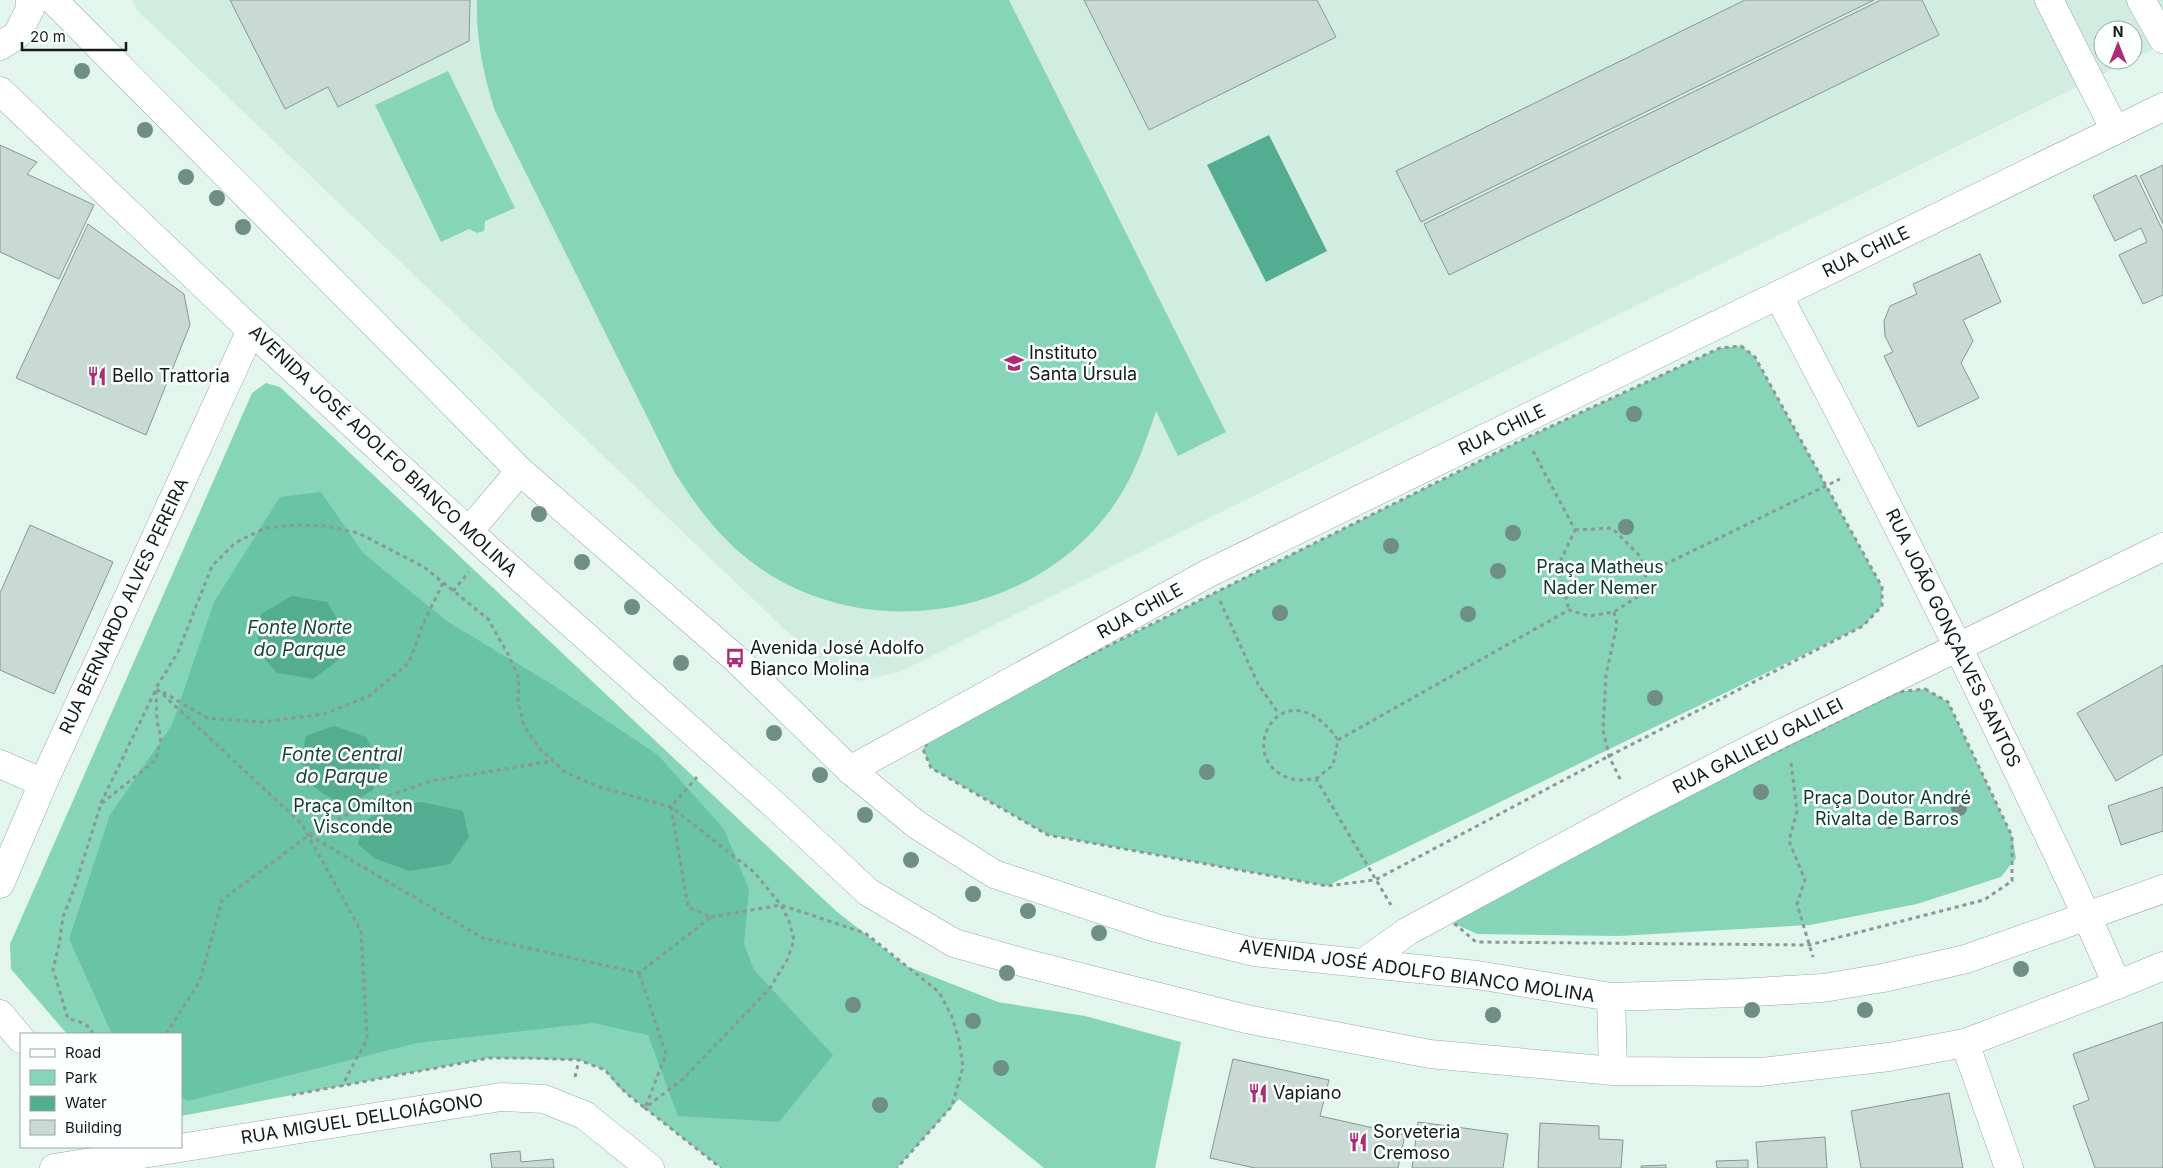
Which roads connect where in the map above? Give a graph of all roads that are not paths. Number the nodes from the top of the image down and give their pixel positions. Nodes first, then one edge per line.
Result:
1 (30, 0) edge
2 (52, 0) edge
3 (2049, 0) edge
4 (2141, 0) edge
5 (2163, 39) edge
6 (0, 46) edge
7 (0, 92) edge
8 (2163, 107) edge
9 (2115, 130) junction
10 (1778, 296) junction
11 (251, 330) junction
12 (520, 471) junction
13 (469, 531) junction
14 (2163, 547) edge
15 (1958, 647) junction
16 (0, 764) edge
17 (850, 770) junction
18 (44, 782) junction
19 (0, 884) edge
20 (2163, 890) edge
21 (2088, 916) junction
22 (1363, 963) junction
23 (2163, 966) edge
24 (2117, 985) junction
25 (1611, 997) junction
26 (0, 1014) edge
27 (20, 1038) edge
28 (1964, 1043) junction
29 (1613, 1071) junction
30 (182, 1143) edge
31 (145, 1148) edge
32 (117, 1152) edge
33 (54, 1168) edge
34 (650, 1168) edge
35 (2009, 1168) edge

1 - 6 main road
2 - 12 main road, AVENIDA JOSÉ ADOLFO BIANCO MOLINA
3 - 9 main road
4 - 5 main road
7 - 11 main road, AVENIDA JOSÉ ADOLFO BIANCO MOLINA
8 - 9 main road, RUA CHILE
9 - 10 main road, RUA CHILE
10 - 15 main road, RUA JOÃO GONÇALVES SANTOS
10 - 17 main road, RUA CHILE
11 - 13 main road, AVENIDA JOSÉ ADOLFO BIANCO MOLINA
11 - 18 main road, RUA BERNARDO ALVES PEREIRA
12 - 13 main road
12 - 17 main road, AVENIDA JOSÉ ADOLFO BIANCO MOLINA
13 - 29 main road, AVENIDA JOSÉ ADOLFO BIANCO MOLINA
14 - 15 main road, RUA GALILEU GALILEI
15 - 21 main road, RUA JOÃO GONÇALVES SANTOS
15 - 22 main road, RUA GALILEU GALILEI
16 - 18 main road
17 - 22 main road, AVENIDA JOSÉ ADOLFO BIANCO MOLINA
18 - 19 main road, RUA BERNARDO ALVES PEREIRA
20 - 21 main road, AVENIDA JOSÉ ADOLFO BIANCO MOLINA
21 - 24 main road, RUA JOÃO GONÇALVES SANTOS
21 - 25 main road, AVENIDA JOSÉ ADOLFO BIANCO MOLINA
22 - 25 main road, AVENIDA JOSÉ ADOLFO BIANCO MOLINA
23 - 24 main road, AVENIDA JOSÉ ADOLFO BIANCO MOLINA
24 - 28 main road, AVENIDA JOSÉ ADOLFO BIANCO MOLINA
25 - 29 main road
26 - 27 main road
28 - 29 main road, AVENIDA JOSÉ ADOLFO BIANCO MOLINA
28 - 35 main road
30 - 34 main road, RUA MIGUEL DELLOIÁGONO
31 - 32 main road, RUA MIGUEL DELLOIÁGONO
32 - 33 main road, RUA MIGUEL DELLOIÁGONO

